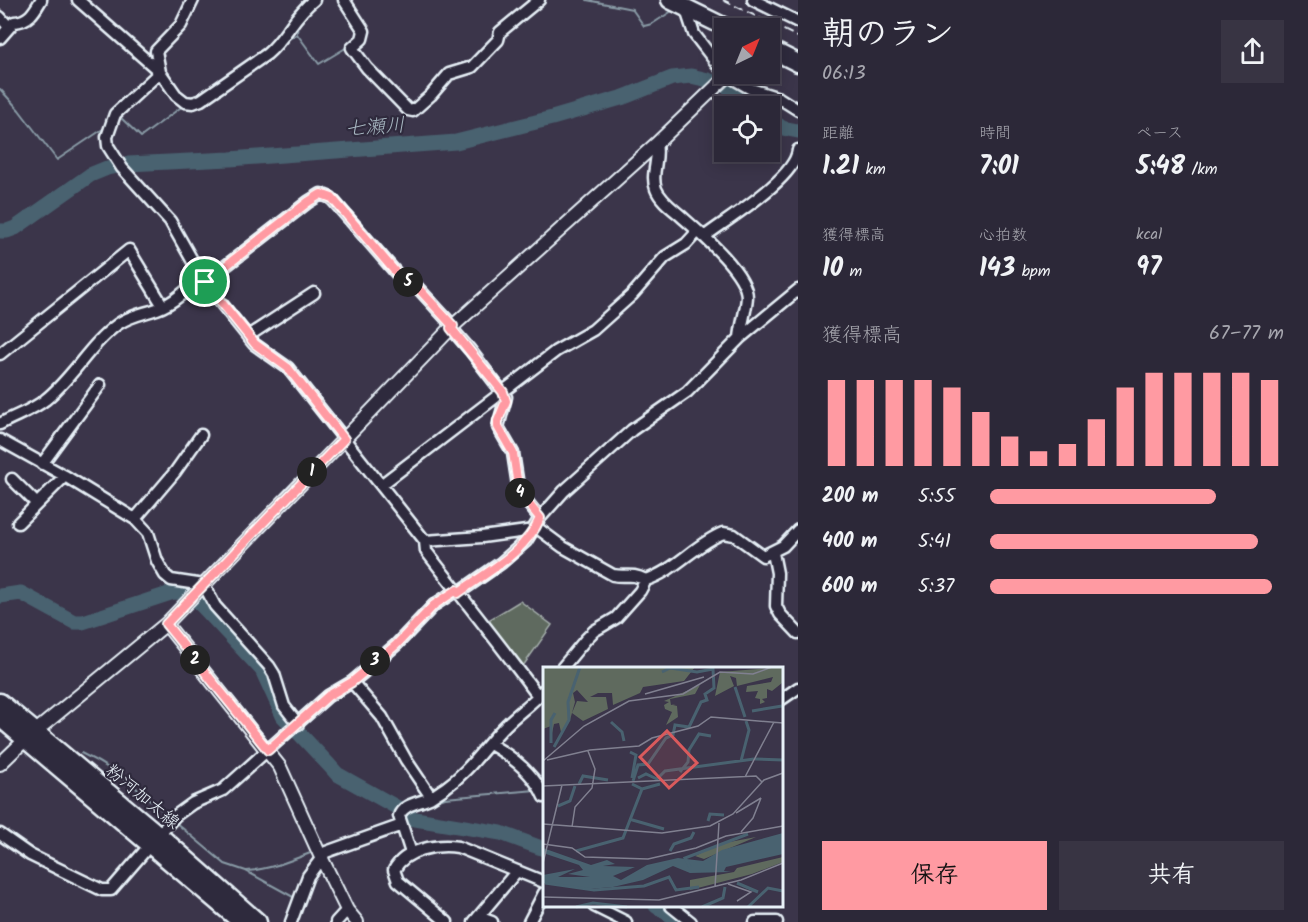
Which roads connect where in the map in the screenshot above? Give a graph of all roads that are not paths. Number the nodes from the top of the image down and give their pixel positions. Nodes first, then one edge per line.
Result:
1 (41, 0) edge
2 (78, 0) edge
3 (193, 0) edge
4 (314, 0) edge
5 (344, 0) edge
6 (539, 0) edge
7 (669, 0) edge
8 (753, 0) edge
9 (685, 4) edge
10 (0, 17) edge
11 (714, 21) edge
12 (798, 22) edge
13 (9, 27) junction
14 (0, 38) edge
15 (780, 54) edge
16 (714, 60) edge
17 (798, 63) edge
18 (160, 72) junction
19 (718, 84) edge
20 (742, 84) edge
21 (798, 110) edge
22 (656, 144) junction
23 (798, 150) edge
24 (701, 234) junction
25 (203, 279) junction
26 (798, 291) edge
27 (314, 293) dead end
28 (163, 306) junction
29 (452, 327) junction
30 (248, 336) junction
31 (740, 338) junction
32 (0, 354) edge
33 (100, 385) dead end
34 (503, 392) junction
35 (0, 424) edge
36 (201, 435) dead end
37 (344, 439) junction
38 (0, 440) edge
39 (42, 464) junction
40 (64, 476) junction
41 (12, 479) dead end
42 (381, 486) junction
43 (37, 504) junction
44 (135, 519) junction
45 (18, 523) dead end
46 (537, 525) junction
47 (798, 530) edge
48 (426, 542) junction
49 (773, 553) junction
50 (646, 580) junction
51 (198, 591) junction
52 (457, 592) junction
53 (166, 624) junction
54 (798, 633) edge
55 (564, 667) edge
56 (352, 682) junction
57 (798, 688) edge
58 (541, 693) edge
59 (783, 698) edge
60 (0, 702) edge
61 (0, 718) edge
62 (295, 726) junction
63 (30, 736) junction
64 (490, 744) junction
65 (268, 750) junction
66 (0, 764) edge
67 (543, 793) edge
68 (431, 797) junction
69 (401, 817) junction
70 (163, 829) junction
71 (0, 834) edge
72 (318, 852) junction
73 (411, 853) junction
74 (516, 872) junction
75 (543, 882) edge
76 (543, 895) edge
77 (596, 907) edge
78 (672, 907) edge
79 (347, 910) junction
80 (476, 920) edge
81 (241, 922) edge
82 (258, 922) edge
83 (291, 922) edge
84 (336, 922) edge
85 (357, 922) edge
86 (447, 922) edge
87 (492, 922) edge
88 (529, 922) edge
89 (626, 922) edge
90 (691, 922) edge
91 (755, 922) edge
92 (777, 922) edge

1 - 13 street
2 - 18 street
3 - 18 street
4 - 18 street
5 - 6 street
7 - 9 main road
8 - 12 street
9 - 11 main road
9 - 16 street
10 - 13 street
13 - 14 street
15 - 17 main road
18 - 25 street
19 - 22 street
20 - 21 street
22 - 24 street
22 - 29 street
23 - 24 street
24 - 31 street
24 - 34 street
25 - 28 street
25 - 29 street
25 - 30 street
26 - 31 street
27 - 30 street
28 - 32 street
28 - 35 street
29 - 34 street
29 - 37 street
30 - 37 street
31 - 46 street
33 - 39 street
34 - 42 street
34 - 46 street
36 - 44 street
37 - 42 street
37 - 51 street
38 - 39 street
39 - 40 street
40 - 43 street
40 - 44 street
41 - 43 street
42 - 48 street
43 - 45 street
44 - 51 street
46 - 48 street
46 - 50 street
46 - 52 street
47 - 49 street
48 - 52 street
49 - 50 street
49 - 54 street
50 - 55 street
51 - 53 street
51 - 62 street
52 - 56 street
52 - 58 street
53 - 63 street
53 - 65 street
56 - 62 street
56 - 68 street
57 - 59 street
58 - 64 street
60 - 63 main road, 粉河加太線
61 - 63 main road, 粉河加太線
62 - 65 street
63 - 66 street
63 - 70 main road, 粉河加太線
64 - 67 street
64 - 68 street
65 - 70 street
65 - 72 street
68 - 69 street
69 - 72 street
69 - 73 street
70 - 71 street
70 - 81 main road, 粉河加太線
70 - 82 main road, 粉河加太線
72 - 79 street
72 - 83 street
73 - 74 street
73 - 86 street
74 - 75 street
74 - 80 street
76 - 88 street
77 - 89 street
78 - 90 street
79 - 84 street
79 - 85 street
80 - 87 street
91 - 92 street

